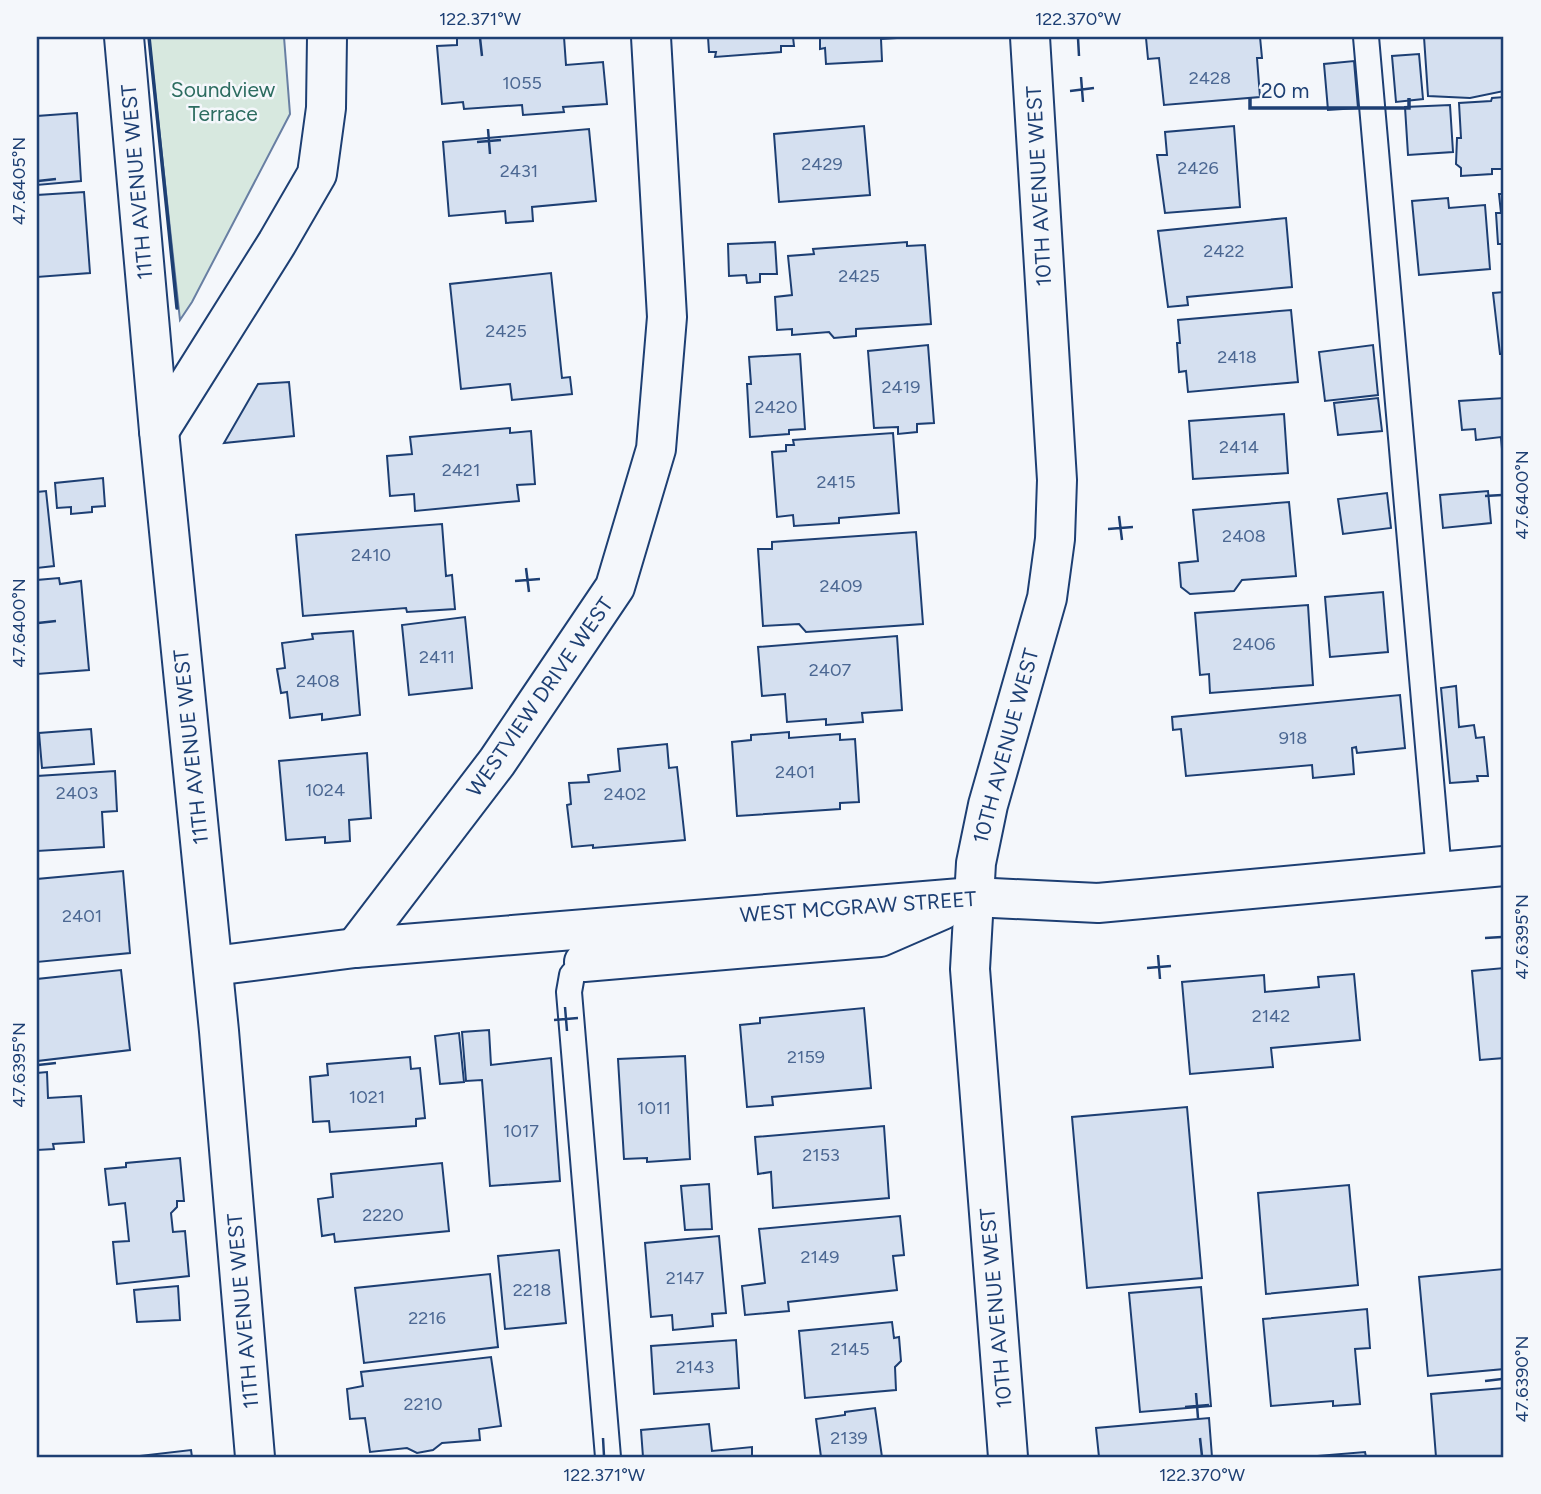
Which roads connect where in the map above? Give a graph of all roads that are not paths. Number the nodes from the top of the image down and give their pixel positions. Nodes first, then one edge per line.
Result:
1 (124, 37) edge
2 (327, 37) edge
3 (651, 37) edge
4 (1030, 37) edge
5 (1366, 37) edge
6 (159, 431) junction
7 (1504, 866) edge
8 (1439, 872) junction
9 (973, 897) junction
10 (355, 948) junction
11 (584, 962) joint
12 (213, 966) junction
13 (255, 1457) edge
14 (608, 1457) edge
15 (1008, 1457) edge

1 - 6 street, 11TH AVENUE WEST
2 - 6 street
3 - 10 street, WESTVIEW DRIVE WEST
4 - 9 street, 10TH AVENUE WEST
5 - 8 lane
6 - 12 street, 11TH AVENUE WEST
7 - 8 street, WEST MCGRAW STREET
8 - 9 street, WEST MCGRAW STREET
9 - 10 street, WEST MCGRAW STREET
9 - 11 street
9 - 15 street, 10TH AVENUE WEST
10 - 12 street, WEST MCGRAW STREET
11 - 14 lane
12 - 13 street, 11TH AVENUE WEST

